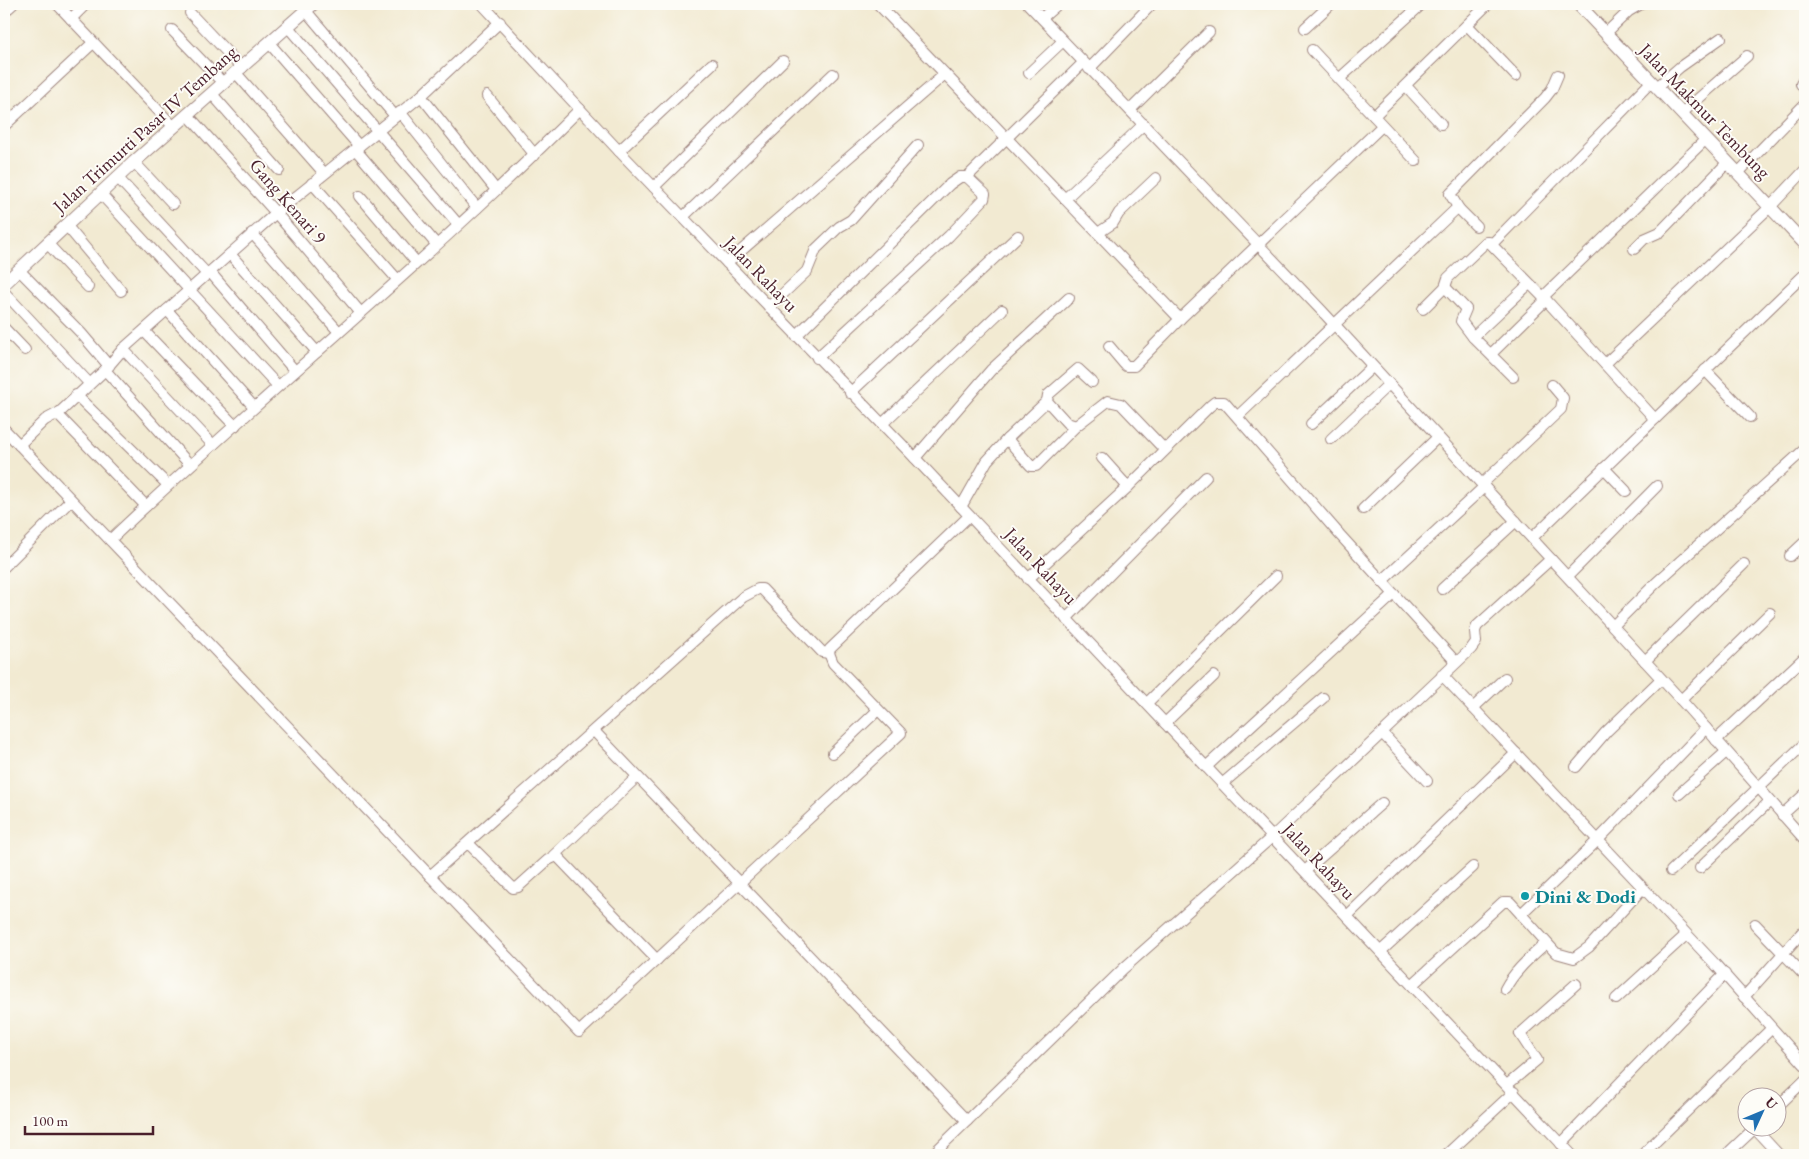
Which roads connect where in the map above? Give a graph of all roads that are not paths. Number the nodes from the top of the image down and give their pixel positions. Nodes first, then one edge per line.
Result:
1 (57, 4) edge
2 (86, 4) edge
3 (482, 4) edge
4 (878, 4) edge
5 (1028, 4) edge
6 (1058, 4) edge
7 (1152, 4) edge
8 (1331, 4) edge
9 (1422, 4) edge
10 (1488, 4) edge
11 (1578, 4) edge
12 (1641, 4) edge
13 (310, 7) edge
14 (190, 13) dead end
15 (71, 18) junction
16 (1042, 18) junction
17 (500, 22) junction
18 (1466, 25) junction
19 (288, 27) junction
20 (1305, 28) dead end
21 (172, 30) dead end
22 (1209, 32) dead end
23 (1606, 33) junction
24 (1721, 38) dead end
25 (1063, 41) junction
26 (93, 43) junction
27 (270, 44) junction
28 (1312, 50) dead end
29 (1747, 56) dead end
30 (783, 61) dead end
31 (712, 64) dead end
32 (1086, 66) junction
33 (239, 71) junction
34 (1029, 73) dead end
35 (833, 74) dead end
36 (945, 74) junction
37 (1558, 75) dead end
38 (1516, 76) dead end
39 (1340, 78) junction
40 (1805, 78) edge
41 (224, 84) junction
42 (1654, 85) junction
43 (1406, 86) junction
44 (1805, 90) edge
45 (212, 94) junction
46 (420, 96) junction
47 (487, 96) dead end
48 (1805, 104) edge
49 (580, 109) junction
50 (1130, 110) junction
51 (1682, 113) junction
52 (398, 114) junction
53 (188, 115) junction
54 (1374, 116) junction
55 (1144, 124) junction
56 (1441, 124) dead end
57 (4, 126) edge
58 (1382, 126) junction
59 (174, 127) junction
60 (377, 132) junction
61 (1706, 139) junction
62 (1006, 140) junction
63 (918, 145) dead end
64 (357, 147) junction
65 (619, 151) junction
66 (535, 154) junction
67 (1416, 161) dead end
68 (134, 162) junction
69 (1728, 162) junction
70 (279, 170) dead end
71 (1805, 170) edge
72 (324, 172) junction
73 (1738, 173) junction
74 (117, 177) junction
75 (967, 177) junction
76 (1156, 178) dead end
77 (312, 183) junction
78 (654, 187) junction
79 (496, 190) junction
80 (100, 193) junction
81 (360, 196) dead end
82 (1065, 199) junction
83 (173, 204) dead end
84 (1771, 206) junction
85 (477, 208) junction
86 (1458, 209) junction
87 (276, 212) junction
88 (682, 218) junction
89 (458, 224) junction
90 (66, 225) junction
91 (1476, 226) dead end
92 (252, 233) junction
93 (1098, 233) junction
94 (1018, 236) dead end
95 (47, 243) junction
96 (436, 244) junction
97 (1258, 244) junction
98 (1492, 244) junction
99 (1805, 244) edge
100 (1634, 249) dead end
101 (230, 254) junction
102 (416, 262) junction
103 (726, 264) junction
104 (18, 270) junction
105 (208, 273) junction
106 (1805, 274) edge
107 (397, 280) junction
108 (4, 284) edge
109 (1529, 284) junction
110 (88, 287) dead end
111 (1445, 287) junction
112 (121, 290) dead end
113 (188, 291) junction
114 (4, 292) edge
115 (1069, 298) dead end
116 (1544, 299) junction
117 (769, 307) junction
118 (1423, 309) dead end
119 (167, 310) junction
120 (1002, 310) dead end
121 (360, 312) junction
122 (1180, 318) junction
123 (1335, 325) junction
124 (4, 328) edge
125 (144, 331) junction
126 (339, 332) junction
127 (796, 336) junction
128 (1473, 337) junction
129 (1109, 346) dead end
130 (123, 349) junction
131 (25, 350) dead end
132 (317, 352) junction
133 (1491, 354) junction
134 (817, 358) junction
135 (1605, 364) junction
136 (1372, 367) junction
137 (107, 368) junction
138 (1705, 370) junction
139 (295, 372) junction
140 (1512, 377) dead end
141 (1092, 382) dead end
142 (89, 383) junction
143 (1389, 384) junction
144 (278, 385) junction
145 (1552, 385) dead end
146 (850, 393) junction
147 (76, 395) junction
148 (1047, 400) junction
149 (254, 407) junction
150 (57, 414) junction
151 (1238, 416) junction
152 (1750, 417) dead end
153 (1655, 419) junction
154 (882, 424) junction
155 (1311, 424) dead end
156 (235, 426) junction
157 (1072, 427) junction
158 (4, 429) edge
159 (1438, 437) junction
160 (1007, 439) junction
161 (1331, 439) dead end
162 (19, 445) junction
163 (213, 445) junction
164 (1164, 449) junction
165 (1805, 449) edge
166 (914, 458) junction
167 (1102, 458) dead end
168 (190, 465) junction
169 (1604, 468) junction
170 (1206, 477) dead end
171 (168, 485) junction
172 (1483, 486) junction
173 (1657, 486) dead end
174 (1128, 487) junction
175 (1626, 491) dead end
176 (71, 500) junction
177 (146, 506) junction
178 (961, 507) junction
179 (1362, 510) dead end
180 (969, 516) junction
181 (1516, 520) junction
182 (1532, 538) junction
183 (110, 540) junction
184 (1805, 542) edge
185 (1790, 556) dead end
186 (1551, 559) junction
187 (1744, 564) dead end
188 (4, 567) edge
189 (1276, 576) dead end
190 (1568, 576) junction
191 (1028, 579) junction
192 (1382, 581) junction
193 (1442, 588) dead end
194 (1394, 594) junction
195 (1770, 613) dead end
196 (1066, 619) junction
197 (1613, 626) junction
198 (829, 653) junction
199 (1805, 657) edge
200 (1645, 660) junction
201 (1456, 662) junction
202 (1442, 675) junction
203 (1214, 676) dead end
204 (1505, 678) dead end
205 (1661, 679) junction
206 (1323, 698) dead end
207 (1681, 700) junction
208 (1147, 704) junction
209 (1472, 708) junction
210 (878, 710) junction
211 (1165, 723) junction
212 (1706, 728) junction
213 (594, 731) junction
214 (1382, 733) junction
215 (1716, 740) junction
216 (1805, 743) edge
217 (833, 752) dead end
218 (1726, 752) junction
219 (1516, 753) junction
220 (1206, 767) junction
221 (1576, 767) dead end
222 (637, 777) junction
223 (1427, 781) dead end
224 (1222, 784) junction
225 (1758, 789) junction
226 (1679, 794) dead end
227 (1805, 794) edge
228 (1770, 801) junction
229 (1382, 803) dead end
230 (1782, 815) junction
231 (1272, 837) junction
232 (1805, 840) edge
233 (1597, 841) junction
234 (468, 843) junction
235 (553, 856) junction
236 (1473, 867) dead end
237 (1700, 868) dead end
238 (1305, 871) junction
239 (1671, 871) dead end
240 (430, 876) junction
241 (738, 883) junction
242 (1642, 889) junction
243 (1521, 914) junction
244 (1347, 916) junction
245 (1755, 924) dead end
246 (1805, 929) edge
247 (1686, 935) junction
248 (1546, 944) junction
249 (1381, 951) junction
250 (1784, 952) junction
251 (657, 960) junction
252 (1725, 974) junction
253 (1805, 976) edge
254 (1576, 984) dead end
255 (1412, 985) junction
256 (1506, 990) dead end
257 (1744, 997) junction
258 (1616, 999) dead end
259 (1771, 1028) junction
260 (1805, 1065) edge
261 (1805, 1080) edge
262 (1510, 1089) junction
263 (1786, 1098) edge
264 (967, 1121) junction
265 (1747, 1136) edge
266 (1763, 1136) edge
267 (1561, 1144) junction
268 (932, 1155) edge
269 (1446, 1155) edge
270 (1572, 1155) edge
271 (1642, 1155) edge
272 (1726, 1155) edge
273 (1779, 1155) edge

1 - 15 street
2 - 15 street
3 - 17 street, Jalan Rahayu
4 - 36 street
5 - 16 street
6 - 16 street
7 - 32 street
8 - 20 street
9 - 39 street
10 - 18 street
11 - 23 street, Jalan Makmur Tembung
12 - 23 street
13 - 19 street, Jalan Trimurti Pasar IV Tembang
13 - 52 street
14 - 33 street
15 - 26 street
16 - 25 street
17 - 46 street
17 - 49 street, Jalan Rahayu
18 - 38 street
18 - 43 street
19 - 27 street, Jalan Trimurti Pasar IV Tembang
19 - 60 street
21 - 41 street
22 - 50 street
23 - 42 street, Jalan Makmur Tembung
24 - 42 street
25 - 32 street
25 - 34 street
26 - 57 street
26 - 59 street
27 - 33 street, Jalan Trimurti Pasar IV Tembang
27 - 64 street
28 - 39 street
29 - 51 street
30 - 78 street
31 - 65 street
32 - 50 street
32 - 62 street
33 - 41 street, Jalan Trimurti Pasar IV Tembang
33 - 72 street
35 - 88 street
36 - 62 street
36 - 103 street
37 - 86 street
39 - 54 street
40 - 44 street
41 - 45 street, Jalan Trimurti Pasar IV Tembang
42 - 51 street, Jalan Makmur Tembung
42 - 98 street
43 - 54 street
43 - 56 street
45 - 53 street, Jalan Trimurti Pasar IV Tembang
45 - 70 street
46 - 52 street
46 - 79 street
47 - 66 street
48 - 73 street
49 - 65 street, Jalan Rahayu
49 - 66 street
50 - 55 street
51 - 61 street, Jalan Makmur Tembung
52 - 60 street
52 - 85 street
53 - 59 street, Jalan Trimurti Pasar IV Tembang
53 - 87 street, Gang Kenari 9
54 - 58 street
55 - 82 street
55 - 97 street
58 - 67 street
58 - 97 street
59 - 68 street, Jalan Trimurti Pasar IV Tembang
60 - 64 street
60 - 89 street
61 - 69 street, Jalan Makmur Tembung
61 - 116 street
62 - 75 street
62 - 82 street
63 - 117 street
64 - 72 street
64 - 96 street
65 - 78 street, Jalan Rahayu
66 - 79 street
68 - 74 street, Jalan Trimurti Pasar IV Tembang
68 - 83 street
69 - 73 street, Jalan Makmur Tembung
69 - 100 street
71 - 84 street
72 - 77 street
73 - 84 street, Jalan Makmur Tembung
74 - 80 street, Jalan Trimurti Pasar IV Tembang
74 - 105 street
75 - 127 street
75 - 134 street
76 - 93 street
77 - 87 street
77 - 107 street
78 - 88 street, Jalan Rahayu
79 - 85 street
80 - 90 street, Jalan Trimurti Pasar IV Tembang
80 - 113 street
81 - 102 street
82 - 93 street
84 - 99 street, Jalan Makmur Tembung
84 - 135 street
85 - 89 street
86 - 91 street
86 - 123 street
87 - 92 street
87 - 121 street, Gang Kenari 9
88 - 103 street, Jalan Rahayu
89 - 96 street
90 - 95 street, Jalan Trimurti Pasar IV Tembang
90 - 112 street
92 - 101 street
92 - 126 street
93 - 122 street
94 - 146 street
95 - 104 street, Jalan Trimurti Pasar IV Tembang
95 - 110 street
96 - 102 street
97 - 122 street
97 - 123 street
98 - 109 street
98 - 111 street
101 - 105 street
101 - 132 street
102 - 107 street
103 - 117 street, Jalan Rahayu
104 - 108 street, Jalan Trimurti Pasar IV Tembang
104 - 137 street
105 - 113 street
105 - 139 street
106 - 138 street
107 - 121 street
109 - 116 street
109 - 128 street
111 - 118 street
111 - 128 street
113 - 119 street
113 - 144 street
114 - 142 street
115 - 166 street
116 - 133 street
116 - 135 street
117 - 127 street, Jalan Rahayu
119 - 125 street
119 - 149 street
120 - 154 street
121 - 126 street
122 - 129 street
123 - 136 street
123 - 151 street
124 - 131 street
125 - 130 street
125 - 156 street
126 - 132 street
127 - 134 street, Jalan Rahayu
128 - 133 street
130 - 137 street
130 - 163 street
132 - 139 street
133 - 140 street
134 - 146 street, Jalan Rahayu
135 - 153 street
136 - 143 street
136 - 155 street
137 - 142 street
137 - 168 street
138 - 152 street
138 - 153 street
139 - 144 street
141 - 148 street
142 - 147 street
143 - 159 street
143 - 161 street
144 - 149 street
145 - 172 street
146 - 154 street, Jalan Rahayu
147 - 150 street
147 - 171 street
148 - 157 street
148 - 160 street
149 - 156 street
150 - 162 street
150 - 177 street
151 - 164 street
151 - 192 street
153 - 169 street
154 - 166 street, Jalan Rahayu
156 - 163 street
157 - 160 street
157 - 164 street
158 - 162 street
159 - 172 street
159 - 179 street
160 - 178 street
162 - 176 street
163 - 168 street
164 - 174 street
165 - 197 street
166 - 178 street, Jalan Rahayu
167 - 174 street
168 - 171 street
169 - 175 street
169 - 182 street
170 - 196 street
171 - 177 street
172 - 181 street
172 - 192 street
173 - 190 street
174 - 191 street
176 - 183 street
176 - 188 street
177 - 183 street
178 - 180 street, Jalan Rahayu
180 - 191 street, Jalan Rahayu
180 - 198 street
181 - 182 street
181 - 193 street
182 - 186 street
183 - 240 street
184 - 185 street
186 - 190 street
186 - 201 street
187 - 200 street
189 - 208 street
190 - 197 street
191 - 196 street, Jalan Rahayu
192 - 194 street
194 - 201 street
194 - 220 street
195 - 207 street
196 - 208 street, Jalan Rahayu
197 - 200 street
198 - 210 street
198 - 213 street
199 - 215 street
200 - 205 street
201 - 202 street
202 - 209 street
202 - 214 street
203 - 211 street
204 - 209 street
205 - 207 street
205 - 221 street
206 - 224 street
207 - 212 street
208 - 211 street, Jalan Rahayu
209 - 219 street
210 - 217 street
210 - 241 street
211 - 220 street, Jalan Rahayu
212 - 215 street
212 - 233 street
213 - 222 street
213 - 234 street
214 - 223 street
214 - 231 street
215 - 218 street
216 - 225 street
218 - 225 street
218 - 226 street
219 - 233 street
219 - 244 street
220 - 224 street, Jalan Rahayu
222 - 235 street
222 - 241 street
224 - 231 street, Jalan Rahayu
225 - 228 street
225 - 239 street
227 - 230 street
228 - 230 street
228 - 237 street
229 - 238 street
230 - 232 street
231 - 238 street, Jalan Rahayu
231 - 264 street
233 - 242 street
233 - 243 street
234 - 235 street
234 - 240 street
235 - 251 street
236 - 249 street
238 - 244 street, Jalan Rahayu
240 - 251 street
241 - 251 street
241 - 264 street
242 - 247 street
242 - 248 street
243 - 248 street
243 - 255 street
244 - 249 street, Jalan Rahayu
245 - 250 street
246 - 250 street
247 - 252 street
247 - 258 street
248 - 256 street
249 - 255 street, Jalan Rahayu
250 - 253 street
250 - 257 street
252 - 257 street
252 - 267 street
254 - 262 street
255 - 262 street, Jalan Rahayu
257 - 259 street
259 - 260 street
259 - 271 street
261 - 263 street
262 - 267 street, Jalan Rahayu
262 - 269 street
264 - 268 street
265 - 272 street
266 - 273 street
267 - 270 street, Jalan Rahayu

